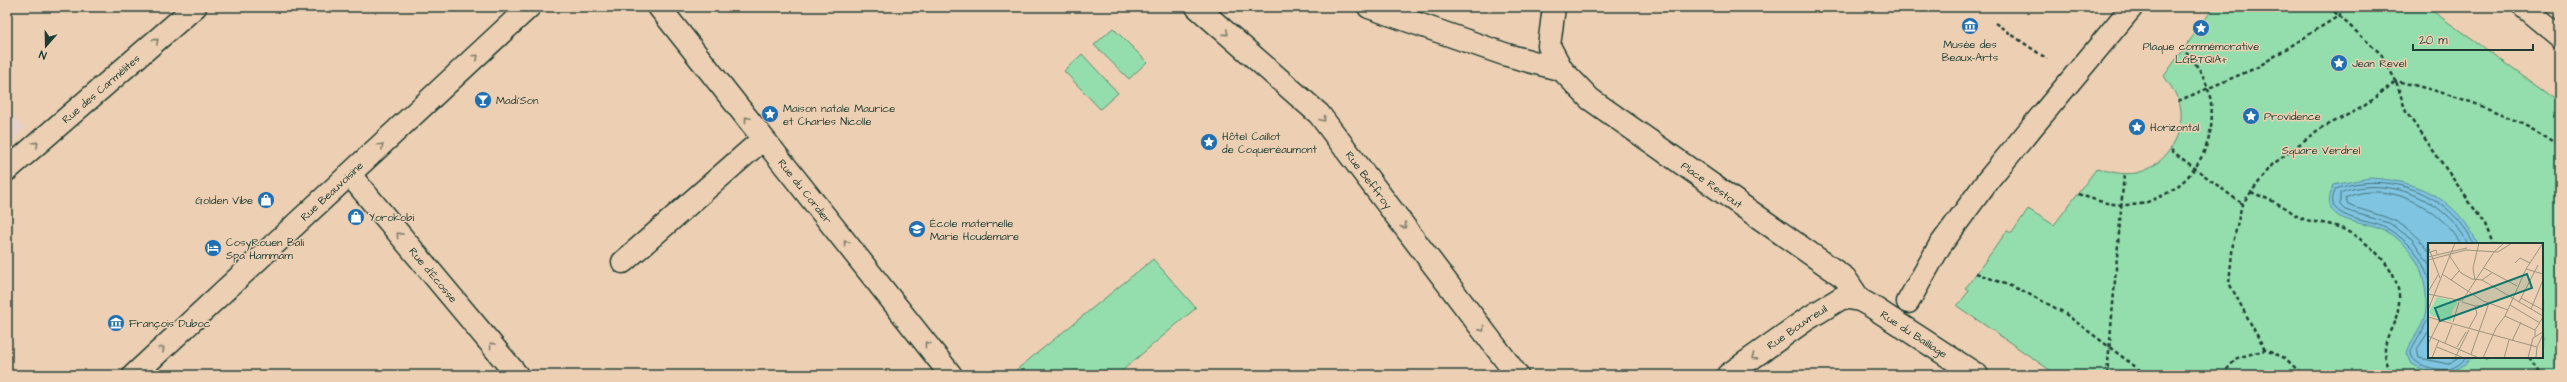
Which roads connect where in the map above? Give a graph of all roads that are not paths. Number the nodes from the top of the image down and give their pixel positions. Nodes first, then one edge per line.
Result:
1 (195, 7) edge
2 (529, 7) edge
3 (659, 7) edge
4 (1197, 7) edge
5 (1369, 7) edge
6 (1554, 7) edge
7 (2132, 7) edge
8 (2539, 11) edge
9 (2560, 37) edge
10 (1562, 70) junction
11 (763, 139) junction
12 (7, 170) edge
13 (350, 175) junction
14 (622, 262) dead end
15 (1908, 302) dead end
16 (1866, 303) junction
17 (134, 375) edge
18 (518, 375) edge
19 (951, 375) edge
20 (1517, 375) edge
21 (1728, 375) edge
22 (1976, 375) edge

12 -> 1 street, Rue des Carmélites
13 -> 2 street, Rue Beauvoisine
11 -> 3 street, Rue du Cordier
4 -> 20 street, Rue Beffroy
5 - 10 street
6 - 10 street, Place Restout
7 - 15 street
8 - 9 street
10 - 16 street, Place Restout
11 - 14 street
19 -> 11 street, Rue du Cordier
17 -> 13 street, Rue Beauvoisine
18 -> 13 street, Rue d'Écosse
16 -> 21 street, Rue Bouvreuil
16 - 22 street, Rue du Bailliage

